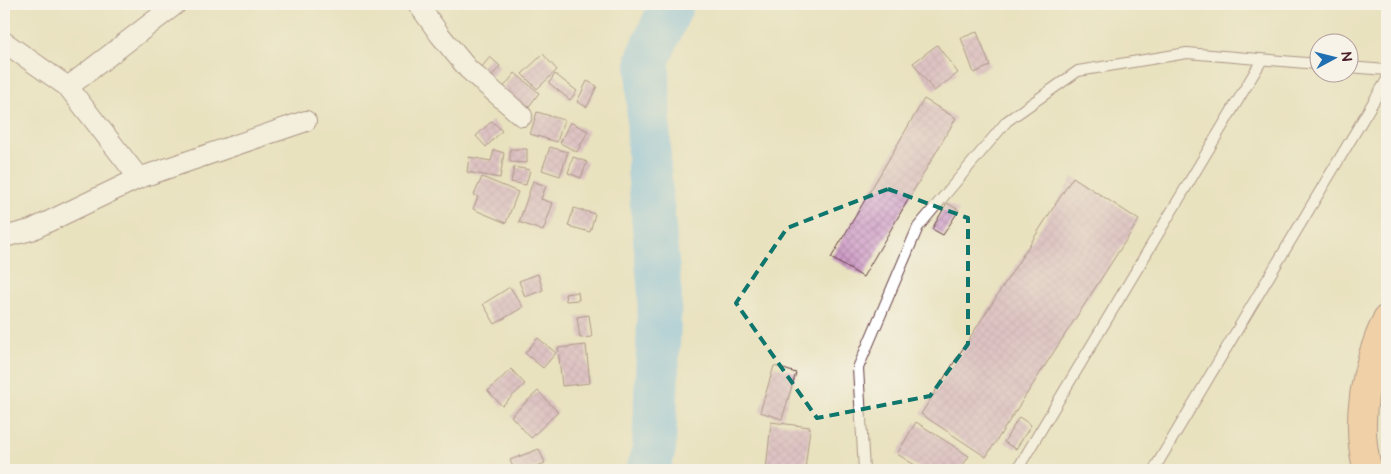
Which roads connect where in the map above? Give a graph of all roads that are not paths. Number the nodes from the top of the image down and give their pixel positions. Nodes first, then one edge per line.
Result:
1 (176, 4) edge
2 (418, 4) edge
3 (4, 42) edge
4 (1262, 60) junction
5 (1308, 63) edge
6 (1358, 68) edge
7 (1387, 70) edge
8 (1387, 79) edge
9 (68, 87) junction
10 (522, 116) dead end
11 (306, 122) dead end
12 (139, 178) junction
13 (4, 237) edge
14 (1387, 319) edge
15 (864, 470) edge
16 (1017, 470) edge
17 (1156, 470) edge
18 (1368, 470) edge

1 - 9 street
2 - 10 street
3 - 9 street
4 - 5 lane
4 - 15 lane
4 - 16 lane
6 - 7 lane
8 - 17 lane
9 - 12 street
11 - 12 street
12 - 13 street
14 - 18 main road

